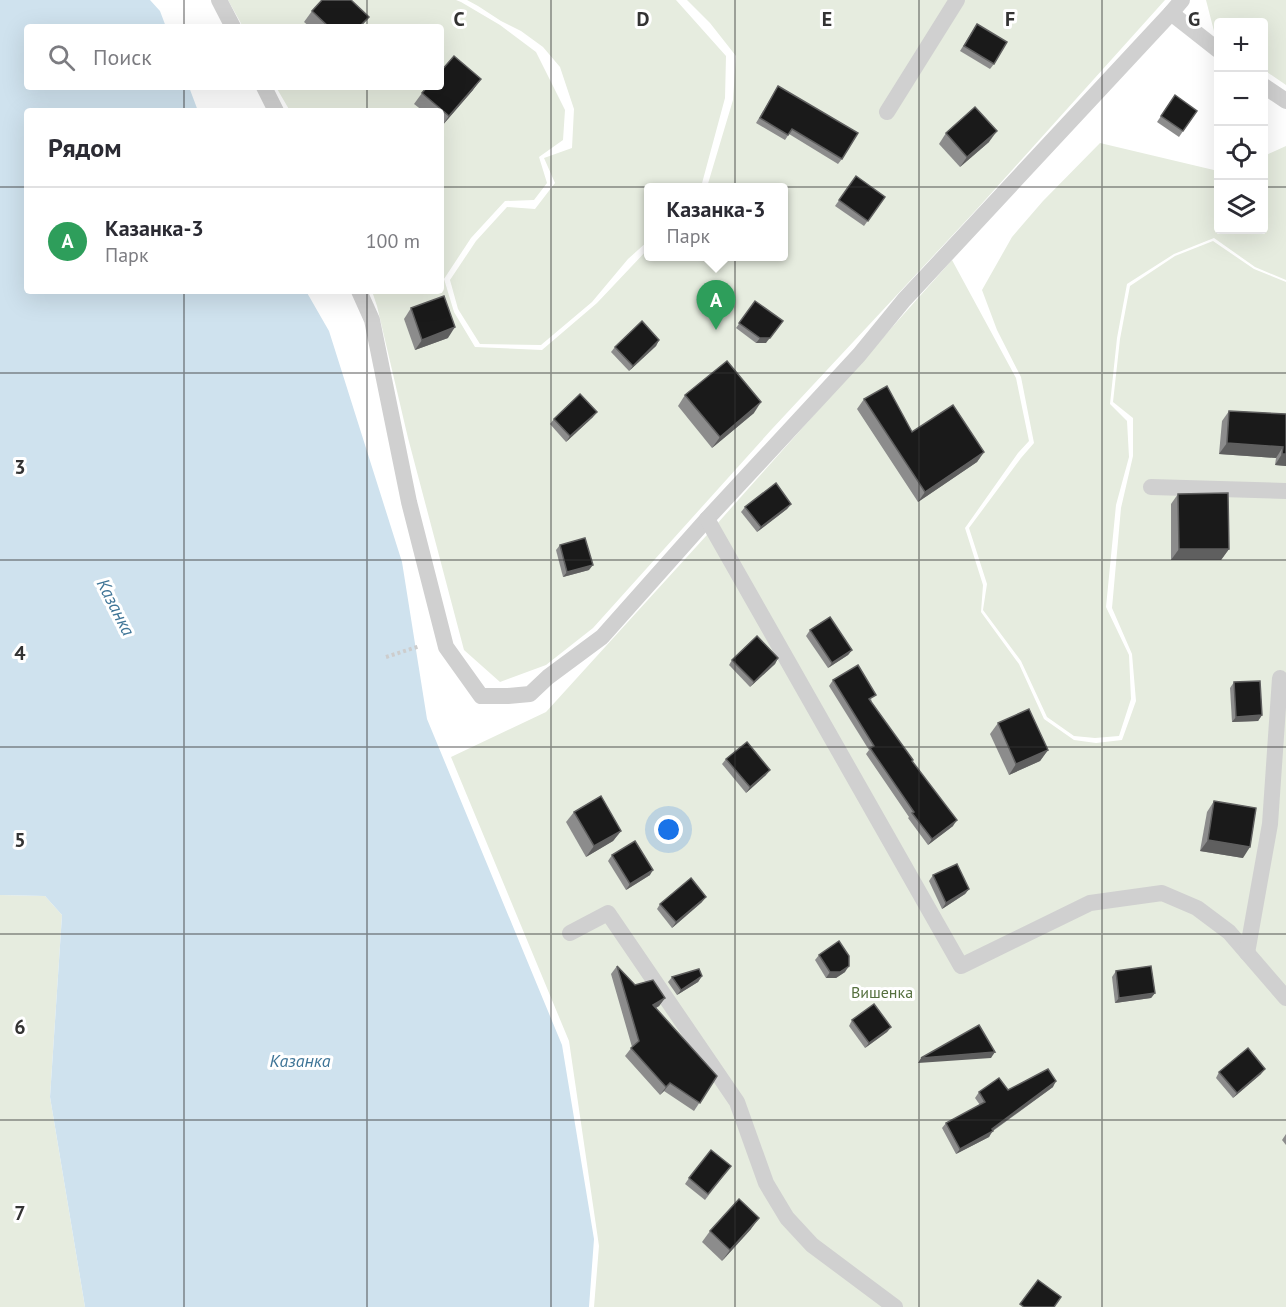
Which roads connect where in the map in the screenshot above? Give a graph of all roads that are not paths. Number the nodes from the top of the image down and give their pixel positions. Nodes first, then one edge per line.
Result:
1 (219, 0) edge
2 (957, 0) edge
3 (1176, 6) edge
4 (231, 24) edge
5 (1214, 46) edge
6 (1268, 89) edge
7 (266, 90) edge
8 (1286, 101) edge
9 (274, 108) edge
10 (887, 112) dead end
11 (360, 294) edge
12 (1150, 487) dead end
13 (1286, 491) edge
14 (707, 519) junction
15 (1280, 678) dead end
16 (570, 933) dead end
17 (1247, 953) junction
18 (1286, 998) edge
19 (895, 1307) edge

1 - 4 lane
2 - 10 lane
3 - 5 lane
3 - 14 lane
6 - 8 lane
7 - 9 lane
11 - 14 lane
12 - 13 lane
14 - 17 lane
15 - 17 lane
16 - 19 lane
17 - 18 lane

